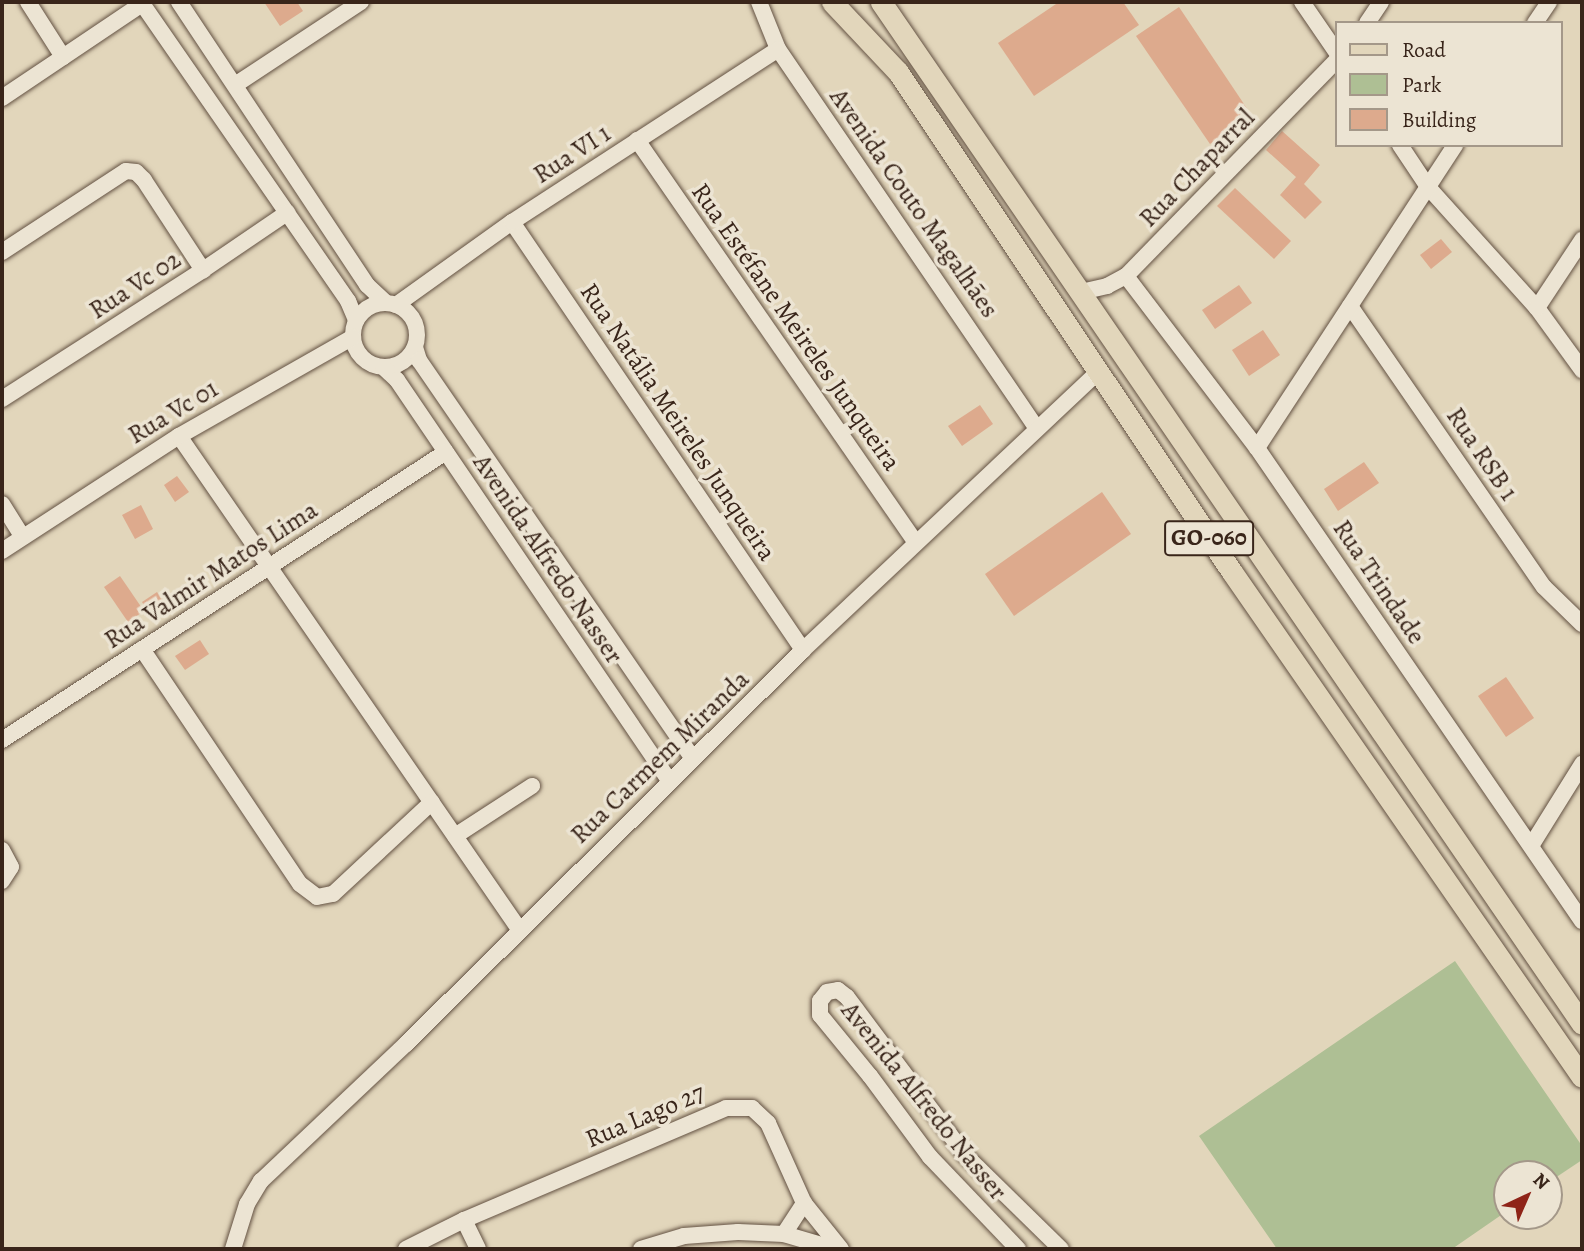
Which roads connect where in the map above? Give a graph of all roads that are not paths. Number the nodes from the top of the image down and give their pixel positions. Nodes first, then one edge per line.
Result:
1 (28, 2) edge
2 (179, 2) edge
3 (362, 2) edge
4 (759, 2) edge
5 (832, 2) edge
6 (881, 2) edge
7 (1302, 2) edge
8 (1381, 2) edge
9 (1549, 2) edge
10 (141, 3) edge
11 (1368, 21) edge
12 (1536, 21) edge
13 (778, 49) junction
14 (1336, 52) edge
15 (63, 57) junction
16 (1336, 61) edge
17 (235, 85) junction
18 (2, 98) edge
19 (637, 140) junction
20 (1401, 147) edge
21 (1454, 147) edge
22 (1428, 187) junction
23 (287, 214) junction
24 (512, 222) junction
25 (326, 223) junction
26 (304, 237) junction
27 (1582, 240) edge
28 (2, 252) edge
29 (203, 270) junction
30 (1126, 276) junction
31 (1081, 292) junction
32 (390, 303) junction
33 (1350, 306) junction
34 (1537, 308) junction
35 (356, 320) junction
36 (353, 337) junction
37 (415, 347) junction
38 (383, 367) junction
39 (1582, 370) edge
40 (1098, 372) junction
41 (2, 400) edge
42 (1037, 428) junction
43 (179, 436) junction
44 (1257, 448) junction
45 (446, 452) junction
46 (2, 504) edge
47 (23, 537) junction
48 (915, 542) junction
49 (2, 551) edge
50 (270, 566) junction
51 (1582, 624) edge
52 (142, 649) junction
53 (803, 650) junction
54 (2, 740) edge
55 (693, 758) junction
56 (1582, 764) edge
57 (670, 782) junction
58 (532, 786) dead end
59 (432, 802) junction
60 (455, 836) junction
61 (1531, 846) junction
62 (2, 850) edge
63 (5, 879) edge
64 (1582, 921) edge
65 (519, 929) junction
66 (1582, 1024) edge
67 (1582, 1077) edge
68 (804, 1203) junction
69 (464, 1220) junction
70 (783, 1234) junction
71 (233, 1249) edge
72 (406, 1249) edge
73 (478, 1249) edge
74 (641, 1249) edge
75 (835, 1249) edge
76 (841, 1249) edge
77 (1018, 1249) edge
78 (1061, 1249) edge

1 - 15 street
2 - 17 street
3 - 17 street
4 - 13 street, Avenida Couto Magalhães
5 - 40 main road, GO-060 / GO-060
6 - 31 main road, GO-060 / GO-060
7 - 14 street
8 - 11 street
9 - 12 street
10 - 15 street
10 - 23 street
13 - 19 street, Rua VI 1
13 - 42 street, Avenida Couto Magalhães
15 - 18 street
16 - 30 street, Rua Chaparral
17 - 25 street
19 - 24 street, Rua VI 1
19 - 48 street, Rua Estéfane Meireles Junqueira
20 - 22 street
21 - 22 street
22 - 33 street
22 - 34 street
23 - 26 street
23 - 29 street
24 - 32 street, Rua VI 1
24 - 53 street, Rua Natália Meireles Junqueira
25 - 26 street
25 - 32 street
26 - 35 street
27 - 34 street
28 - 29 street, Rua Vc 02
29 - 41 street, Rua Vc 02
30 - 31 street, Rua Chaparral
30 - 44 street, Rua Trindade
31 - 66 main road, GO-060 / GO-060
32 - 35 street
32 - 37 street
33 - 44 street
33 - 51 street, Rua RSB 1
34 - 39 street
35 - 36 street
36 - 38 street
36 - 43 street, Rua Vc 01
37 - 38 street
37 - 55 street, Avenida Alfredo Nasser
38 - 45 street, Avenida Alfredo Nasser
40 - 42 street, Rua Carmem Miranda
40 - 67 main road, GO-060 / GO-060
42 - 48 street, Rua Carmem Miranda
43 - 47 street, Rua Vc 01
43 - 50 street
44 - 61 street, Rua Trindade
45 - 50 street, Rua Valmir Matos Lima
45 - 57 street, Avenida Alfredo Nasser
46 - 47 street
47 - 49 street, Rua Vc 01
48 - 53 street, Rua Carmem Miranda
50 - 52 street, Rua Valmir Matos Lima
50 - 59 street
52 - 54 street, Rua Valmir Matos Lima
52 - 59 street
53 - 55 street, Rua Carmem Miranda
55 - 57 street, Rua Carmem Miranda
56 - 61 street
57 - 65 street, Rua Carmem Miranda
58 - 60 street
59 - 60 street
60 - 65 street
61 - 64 street, Rua Trindade
62 - 63 street
65 - 71 street, Rua Carmem Miranda
68 - 69 street, Rua Lago 27
68 - 70 street
68 - 76 street, Rua Lago 27
69 - 72 street, Rua Lago 27
69 - 73 street
70 - 74 street
70 - 75 street
77 - 78 street, Avenida Alfredo Nasser

